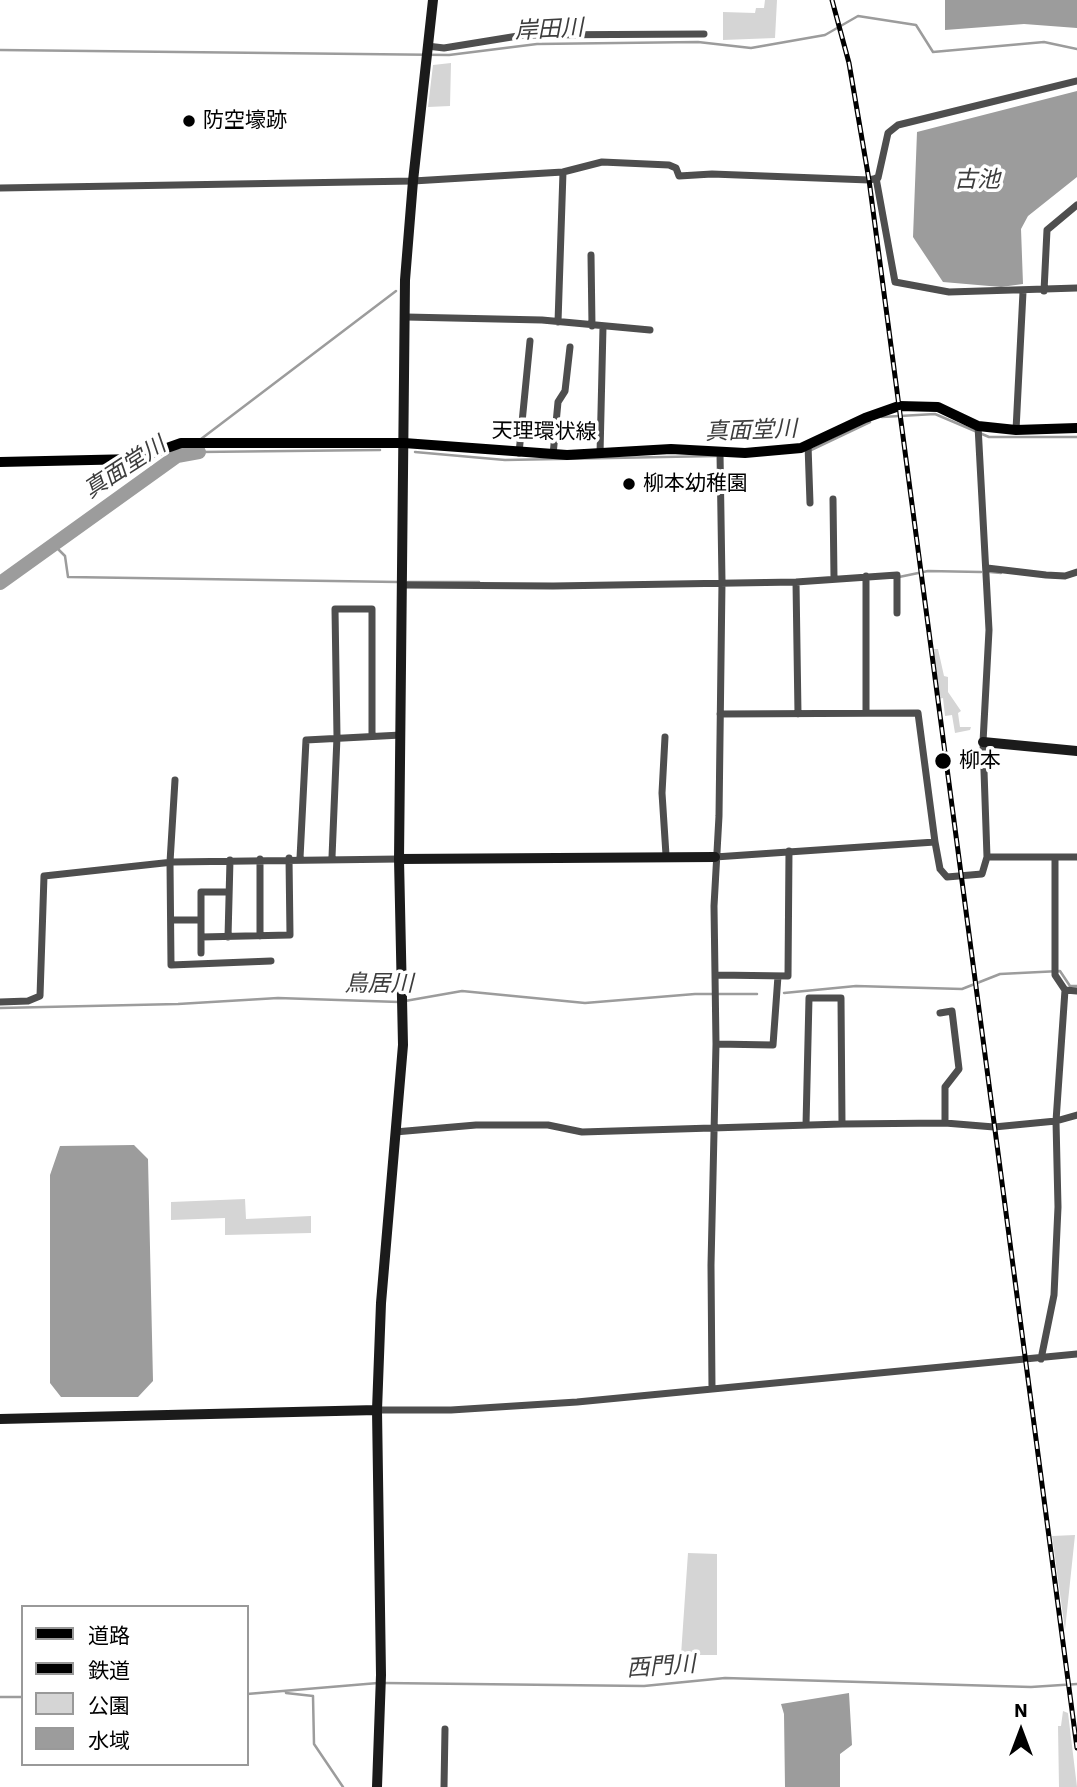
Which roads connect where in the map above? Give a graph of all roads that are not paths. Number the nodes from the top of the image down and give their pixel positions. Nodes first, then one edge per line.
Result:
1 (433, 0) edge
2 (704, 34) dead end
3 (427, 48) junction
4 (1077, 81) edge
5 (563, 172) junction
6 (876, 178) junction
7 (412, 181) junction
8 (0, 188) edge
9 (1077, 205) edge
10 (591, 255) dead end
11 (1077, 288) edge
12 (1044, 291) junction
13 (1023, 292) junction
14 (406, 317) junction
15 (558, 322) junction
16 (592, 326) junction
17 (603, 327) junction
18 (650, 330) dead end
19 (530, 341) dead end
20 (570, 346) dead end
21 (978, 426) junction
22 (1077, 428) edge
23 (1016, 430) junction
24 (404, 443) junction
25 (808, 445) junction
26 (519, 453) junction
27 (720, 453) junction
28 (600, 454) junction
29 (553, 455) junction
30 (0, 463) edge
31 (833, 499) dead end
32 (810, 503) dead end
33 (987, 568) junction
34 (1077, 572) edge
35 (866, 576) junction
36 (834, 578) junction
37 (722, 582) junction
38 (796, 582) junction
39 (404, 585) junction
40 (897, 613) dead end
41 (866, 712) junction
42 (720, 714) junction
43 (798, 714) junction
44 (401, 735) junction
45 (372, 736) junction
46 (337, 737) junction
47 (665, 737) dead end
48 (983, 742) junction
49 (1077, 751) edge
50 (175, 780) dead end
51 (935, 842) junction
52 (789, 851) junction
53 (666, 855) junction
54 (715, 857) junction
55 (987, 857) junction
56 (1077, 857) edge
57 (289, 858) junction
58 (300, 858) junction
59 (332, 858) junction
60 (1055, 858) junction
61 (260, 859) junction
62 (399, 859) junction
63 (230, 860) junction
64 (170, 862) junction
65 (229, 891) junction
66 (171, 920) junction
67 (201, 920) junction
68 (260, 936) junction
69 (201, 937) junction
70 (228, 937) junction
71 (201, 953) dead end
72 (271, 961) dead end
73 (716, 975) junction
74 (778, 975) junction
75 (1065, 989) junction
76 (1077, 991) edge
77 (0, 1002) edge
78 (940, 1013) dead end
79 (716, 1044) junction
80 (1077, 1115) edge
81 (1056, 1121) junction
82 (945, 1123) junction
83 (842, 1124) junction
84 (806, 1125) junction
85 (716, 1129) junction
86 (395, 1132) junction
87 (1077, 1354) edge
88 (1041, 1359) junction
89 (712, 1389) junction
90 (377, 1410) junction
91 (0, 1419) edge
92 (445, 1729) dead end
93 (377, 1787) edge
94 (444, 1787) edge

1 - 3 street
2 - 3 street
3 - 7 street
4 - 6 street
5 - 6 street
5 - 7 street
5 - 15 street
6 - 13 street
7 - 8 street
7 - 14 street
9 - 12 street
10 - 16 street
11 - 12 street
12 - 13 street
13 - 23 street
14 - 15 street
14 - 24 street
15 - 16 street
16 - 17 street
17 - 18 street
17 - 28 street
19 - 26 street
20 - 29 street
21 - 23 main road, 天理環状線
21 - 25 main road, 天理環状線
21 - 33 street
22 - 23 main road, 天理環状線
24 - 26 main road, 天理環状線
24 - 30 main road, 天理環状線
24 - 39 street
25 - 27 main road, 天理環状線
25 - 32 street
26 - 29 main road, 天理環状線
27 - 28 main road, 天理環状線
27 - 37 street
28 - 29 main road, 天理環状線
31 - 36 street
33 - 34 street
33 - 48 street
35 - 36 street
35 - 40 street
35 - 41 street
36 - 38 street
37 - 38 street
37 - 39 street
37 - 42 street
38 - 43 street
39 - 44 street
41 - 43 street
41 - 51 street
42 - 43 street
42 - 54 street
44 - 45 street
44 - 62 street
45 - 46 street
45 - 46 street
46 - 58 street
46 - 59 street
47 - 53 street
48 - 49 street
48 - 55 street
50 - 64 street
51 - 52 street
51 - 55 street
52 - 54 street
52 - 74 street
53 - 54 street
53 - 62 street
54 - 73 street
55 - 60 street
56 - 60 street
57 - 58 street
57 - 61 street
57 - 68 street
58 - 59 street
59 - 62 street
60 - 75 street
61 - 63 street
61 - 68 street
62 - 86 street
63 - 64 street
63 - 65 street
64 - 66 street
64 - 77 street
65 - 67 street
65 - 70 street
66 - 67 street
66 - 72 street
67 - 69 street
68 - 70 street
69 - 70 street
69 - 71 street
73 - 74 street
73 - 79 street
74 - 79 street
75 - 76 street
75 - 81 street
78 - 82 street
79 - 85 street
80 - 81 street
81 - 82 street
81 - 88 street
82 - 83 street
83 - 84 street
83 - 84 street
84 - 85 street
85 - 86 street
85 - 89 street
86 - 90 street
87 - 88 street
88 - 89 street
89 - 90 street
90 - 91 street
90 - 93 street
92 - 94 street

